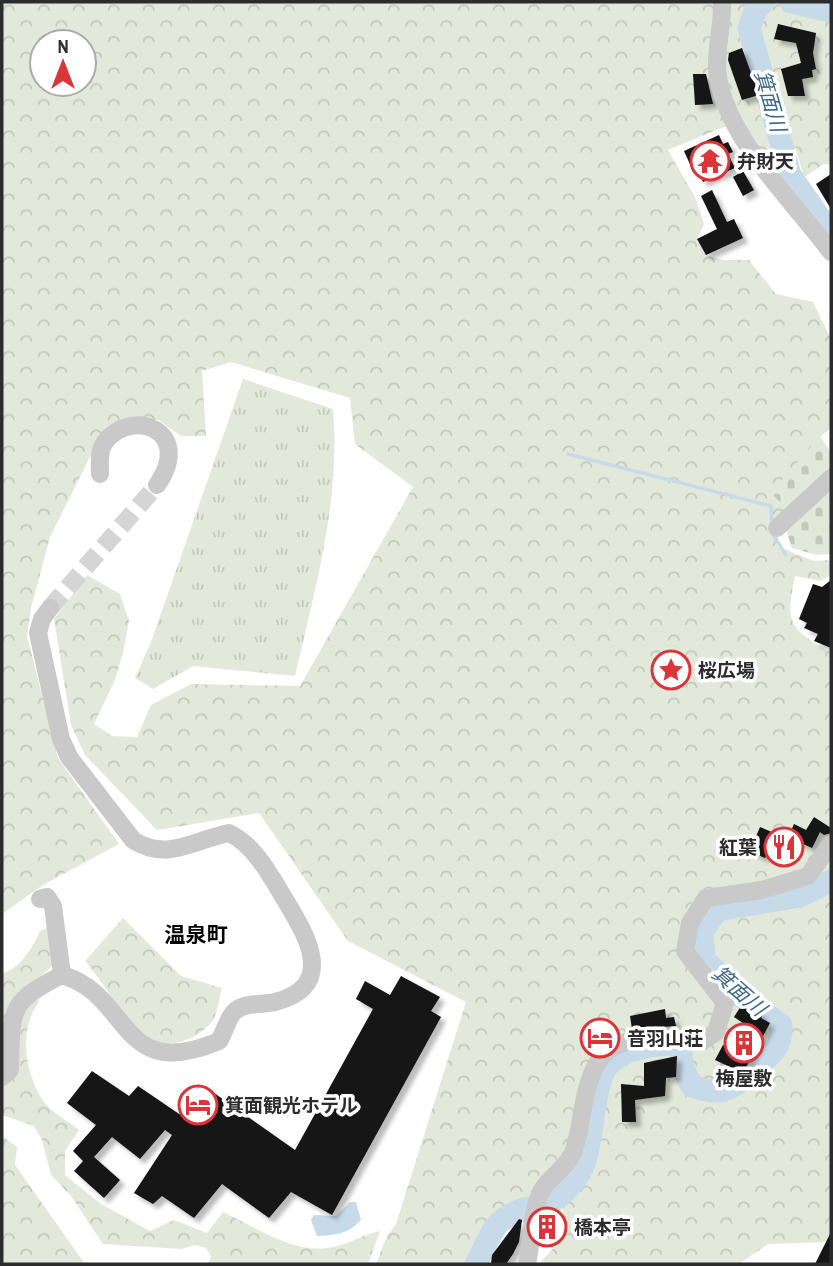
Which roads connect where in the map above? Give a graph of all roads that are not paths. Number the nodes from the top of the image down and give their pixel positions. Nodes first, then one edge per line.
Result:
1 (722, 2) edge
2 (831, 252) edge
3 (100, 474) dead end
4 (831, 478) edge
5 (157, 485) tunnel mouth
6 (778, 528) dead end
7 (50, 608) tunnel mouth
8 (831, 845) edge
9 (40, 899) dead end
10 (62, 975) junction
11 (2, 1077) edge
12 (527, 1256) edge
13 (517, 1264) edge

1 - 2 street
3 - 5 street
4 - 6 street
7 - 10 street
8 - 12 street
9 - 10 street
10 - 11 street
12 - 13 street

